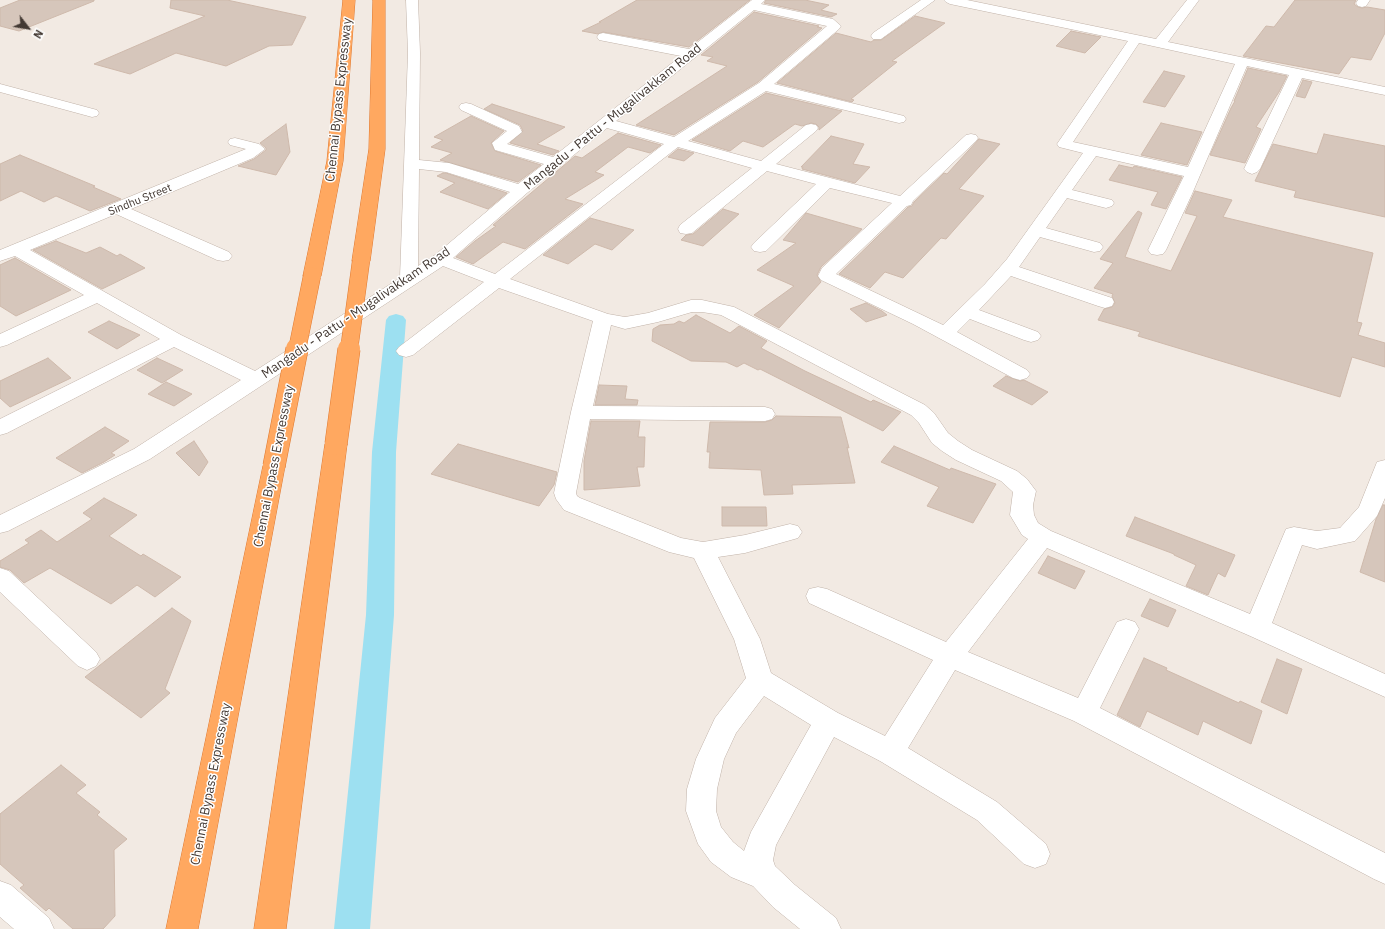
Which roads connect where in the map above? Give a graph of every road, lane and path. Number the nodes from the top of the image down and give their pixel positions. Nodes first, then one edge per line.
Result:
1 (349, 0) edge
2 (378, 0) edge
3 (412, 0) edge
4 (929, 0) edge
5 (950, 0) edge
6 (1193, 0) edge
7 (755, 2) edge
8 (877, 36) dead end
9 (603, 37) dead end
10 (1136, 39) junction
11 (1160, 43) junction
12 (693, 54) junction
13 (1243, 61) junction
14 (1297, 73) junction
15 (764, 86) junction
16 (0, 88) edge
17 (1385, 91) edge
18 (466, 107) dead end
19 (92, 113) dead end
20 (899, 119) dead end
21 (605, 123) junction
22 (811, 128) dead end
23 (971, 138) dead end
24 (235, 142) dead end
25 (676, 142) junction
26 (1092, 150) junction
27 (556, 163) junction
28 (412, 164) junction
29 (764, 166) junction
30 (1252, 169) dead end
31 (1193, 173) junction
32 (827, 182) junction
33 (521, 190) junction
34 (1063, 192) junction
35 (905, 202) junction
36 (1106, 203) dead end
37 (118, 209) junction
38 (686, 229) dead end
39 (1036, 231) junction
40 (760, 247) dead end
41 (1094, 247) dead end
42 (1157, 250) dead end
43 (8, 253) edge
44 (223, 256) dead end
45 (441, 259) junction
46 (1007, 270) junction
47 (409, 279) junction
48 (497, 281) junction
49 (97, 296) junction
50 (1105, 302) dead end
51 (966, 312) junction
52 (602, 318) junction
53 (945, 333) junction
54 (1031, 336) dead end
55 (174, 339) junction
56 (0, 341) edge
57 (406, 351) dead end
58 (1020, 374) dead end
59 (256, 380) junction
60 (581, 412) junction
61 (765, 414) dead end
62 (0, 428) edge
63 (1385, 467) edge
64 (0, 525) edge
65 (790, 532) dead end
66 (1043, 537) junction
67 (703, 551) junction
68 (0, 577) edge
69 (818, 596) dead end
70 (1257, 628) junction
71 (1126, 629) dead end
72 (950, 656) junction
73 (87, 659) dead end
74 (760, 680) junction
75 (1385, 686) edge
76 (1084, 713) junction
77 (828, 721) junction
78 (890, 752) junction
79 (1035, 854) dead end
80 (1385, 869) edge
81 (764, 876) junction
82 (0, 896) edge
83 (38, 929) edge
84 (182, 929) edge
85 (270, 929) edge
86 (825, 929) edge

1 - 84 highway, Chennai Bypass Expressway, bridge
2 - 85 highway, bridge
3 - 28 street
4 - 8 street
5 - 10 street
6 - 11 street
7 - 12 street, Mangadu - Pattu - Mugalivakkam Road
7 - 15 street
9 - 12 street
10 - 11 street
10 - 26 street
11 - 13 street
12 - 21 street, Mangadu - Pattu - Mugalivakkam Road
13 - 14 street
13 - 31 street
14 - 17 street
14 - 30 street
15 - 20 street
15 - 25 street
16 - 19 street
18 - 27 street
21 - 25 street
21 - 27 street, Mangadu - Pattu - Mugalivakkam Road
22 - 29 street
23 - 35 street
24 - 37 street, Sindhu Street
25 - 29 street
25 - 48 street
26 - 31 street
26 - 34 street
27 - 33 street, Mangadu - Pattu - Mugalivakkam Road
28 - 33 street
28 - 47 street
29 - 32 street
29 - 38 street
31 - 42 street
32 - 35 street
32 - 40 street
33 - 45 street, Mangadu - Pattu - Mugalivakkam Road
34 - 36 street
34 - 39 street
35 - 53 street
37 - 43 street, Sindhu Street
37 - 44 street
39 - 41 street
39 - 46 street
43 - 49 street
45 - 47 street, Mangadu - Pattu - Mugalivakkam Road
45 - 48 street
46 - 50 street
46 - 51 street
47 - 59 street, Mangadu - Pattu - Mugalivakkam Road
48 - 52 street
48 - 57 street
49 - 55 street
49 - 56 street
51 - 53 street
51 - 54 street
52 - 60 street
52 - 66 street
53 - 58 street
55 - 59 street
55 - 62 street
59 - 64 street, Mangadu - Pattu - Mugalivakkam Road
60 - 61 street
60 - 67 street
63 - 70 street
65 - 67 street
66 - 70 street
66 - 72 street
67 - 74 street
68 - 73 street
69 - 72 street
70 - 75 street
71 - 76 street
72 - 76 street
72 - 78 street
74 - 77 street
74 - 81 street
76 - 80 street
77 - 78 street
77 - 81 street
78 - 79 street
81 - 86 street
82 - 83 street

